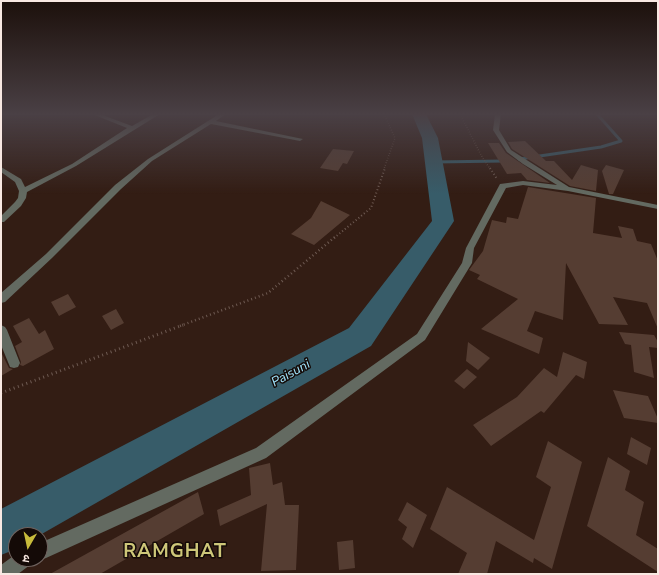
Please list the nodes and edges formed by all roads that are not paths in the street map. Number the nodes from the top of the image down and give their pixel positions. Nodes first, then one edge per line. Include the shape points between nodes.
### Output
1 (112, 141) edge
2 (181, 141) edge
3 (502, 141) edge
4 (1, 169) edge
5 (568, 189) junction
6 (23, 191) junction
7 (658, 207) edge
8 (1, 220) edge
9 (1, 300) edge
10 (1, 330) edge
11 (14, 363) dead end
12 (48, 548) edge
13 (13, 567) edge
14 (4, 574) edge

1 - 6 street via 74,165
2 - 9 street via 150,160 118,187
3 - 5 street via 509,152
4 - 6 street via 18,181
5 - 7 street
5 - 12 street via 523,183 503,186 470,248 467,263 421,336 261,453
6 - 8 street via 18,204
10 - 11 street
13 - 14 street

